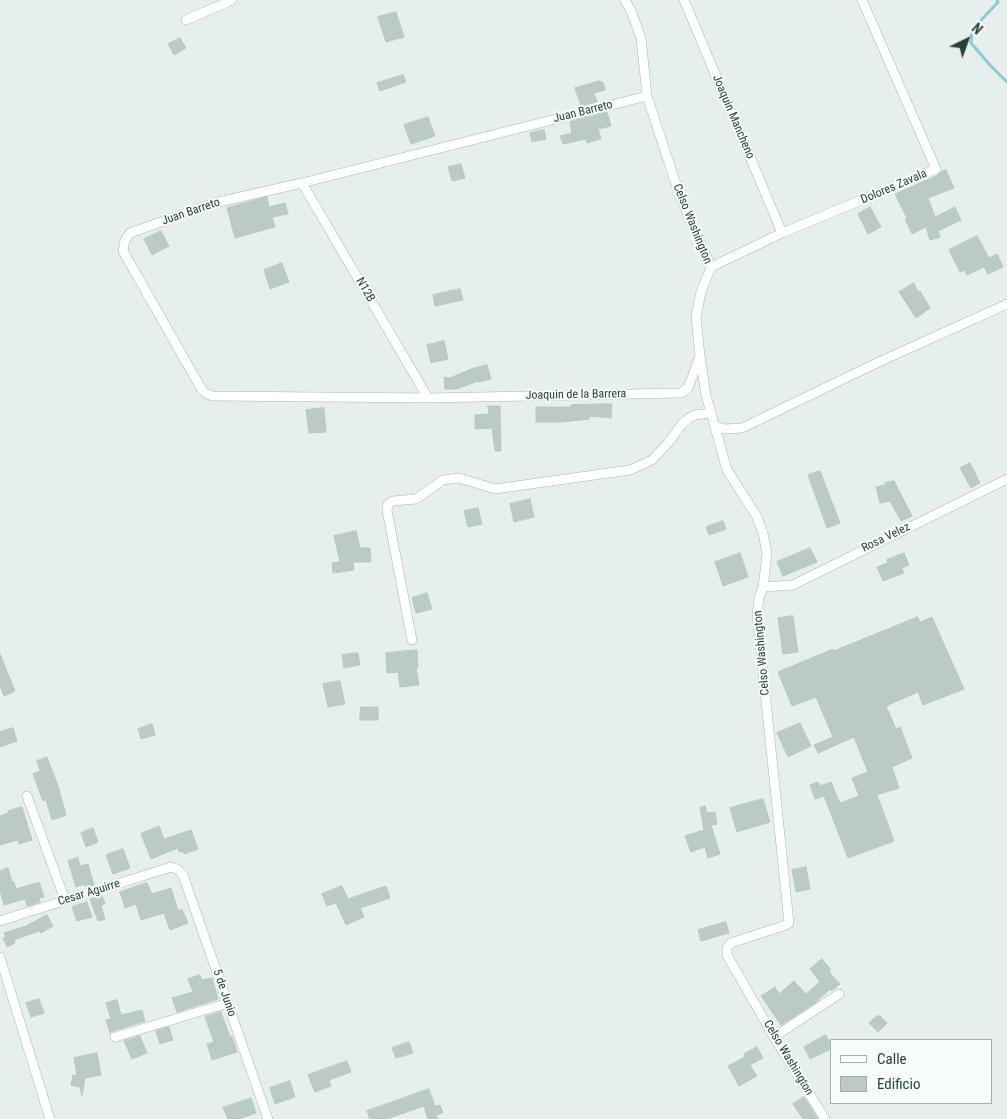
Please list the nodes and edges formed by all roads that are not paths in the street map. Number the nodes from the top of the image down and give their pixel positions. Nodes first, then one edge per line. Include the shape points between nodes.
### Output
1 (232, 0) edge
2 (625, 0) edge
3 (684, 0) edge
4 (862, 0) edge
5 (186, 20) dead end
6 (647, 96) junction
7 (302, 183) junction
8 (782, 233) junction
9 (711, 267) junction
10 (1007, 304) edge
11 (700, 356) junction
12 (428, 398) junction
13 (711, 413) junction
14 (715, 426) junction
15 (1007, 479) edge
16 (763, 587) junction
17 (412, 640) dead end
18 (27, 796) dead end
19 (177, 869) joint
20 (65, 900) junction
21 (0, 921) edge
22 (0, 957) edge
23 (839, 994) dead end
24 (228, 1003) junction
25 (115, 1037) dead end
26 (774, 1037) junction
27 (50, 1119) edge
28 (268, 1119) edge
29 (825, 1119) edge

1 - 5 street
2 - 6 street, Celso Washington via 641,38
3 - 8 street, Joaquin Mancheno
4 - 8 street, Dolores Zavala via 936,169
6 - 7 street, Juan Barreto
6 - 9 street, Celso Washington via 680,196
7 - 12 street, N12B
7 - 12 street, Juan Barreto via 214,203 130,233 123,251 207,394
8 - 9 street, Dolores Zavala
9 - 11 street, Celso Washington via 696,317
10 - 14 street via 742,428
11 - 12 street, Joaquin de la Barrera via 688,388 681,393
11 - 13 street, Celso Washington
13 - 14 street, Celso Washington
13 - 17 street via 689,418 652,460 630,470 495,490 459,478 443,480 416,499 388,504
14 - 16 street, Celso Washington via 727,470 763,532 767,554
15 - 16 street, Rosa Velez via 793,585
16 - 26 street, Celso Washington via 757,614 788,923 731,943 727,955
18 - 20 street
19 - 20 street, Cesar Aguirre via 170,867
19 - 24 street, 5 de Junio via 183,875
20 - 21 street, Cesar Aguirre
22 - 27 street
23 - 26 street
24 - 25 street
24 - 28 street, 5 de Junio
26 - 29 street, Celso Washington

